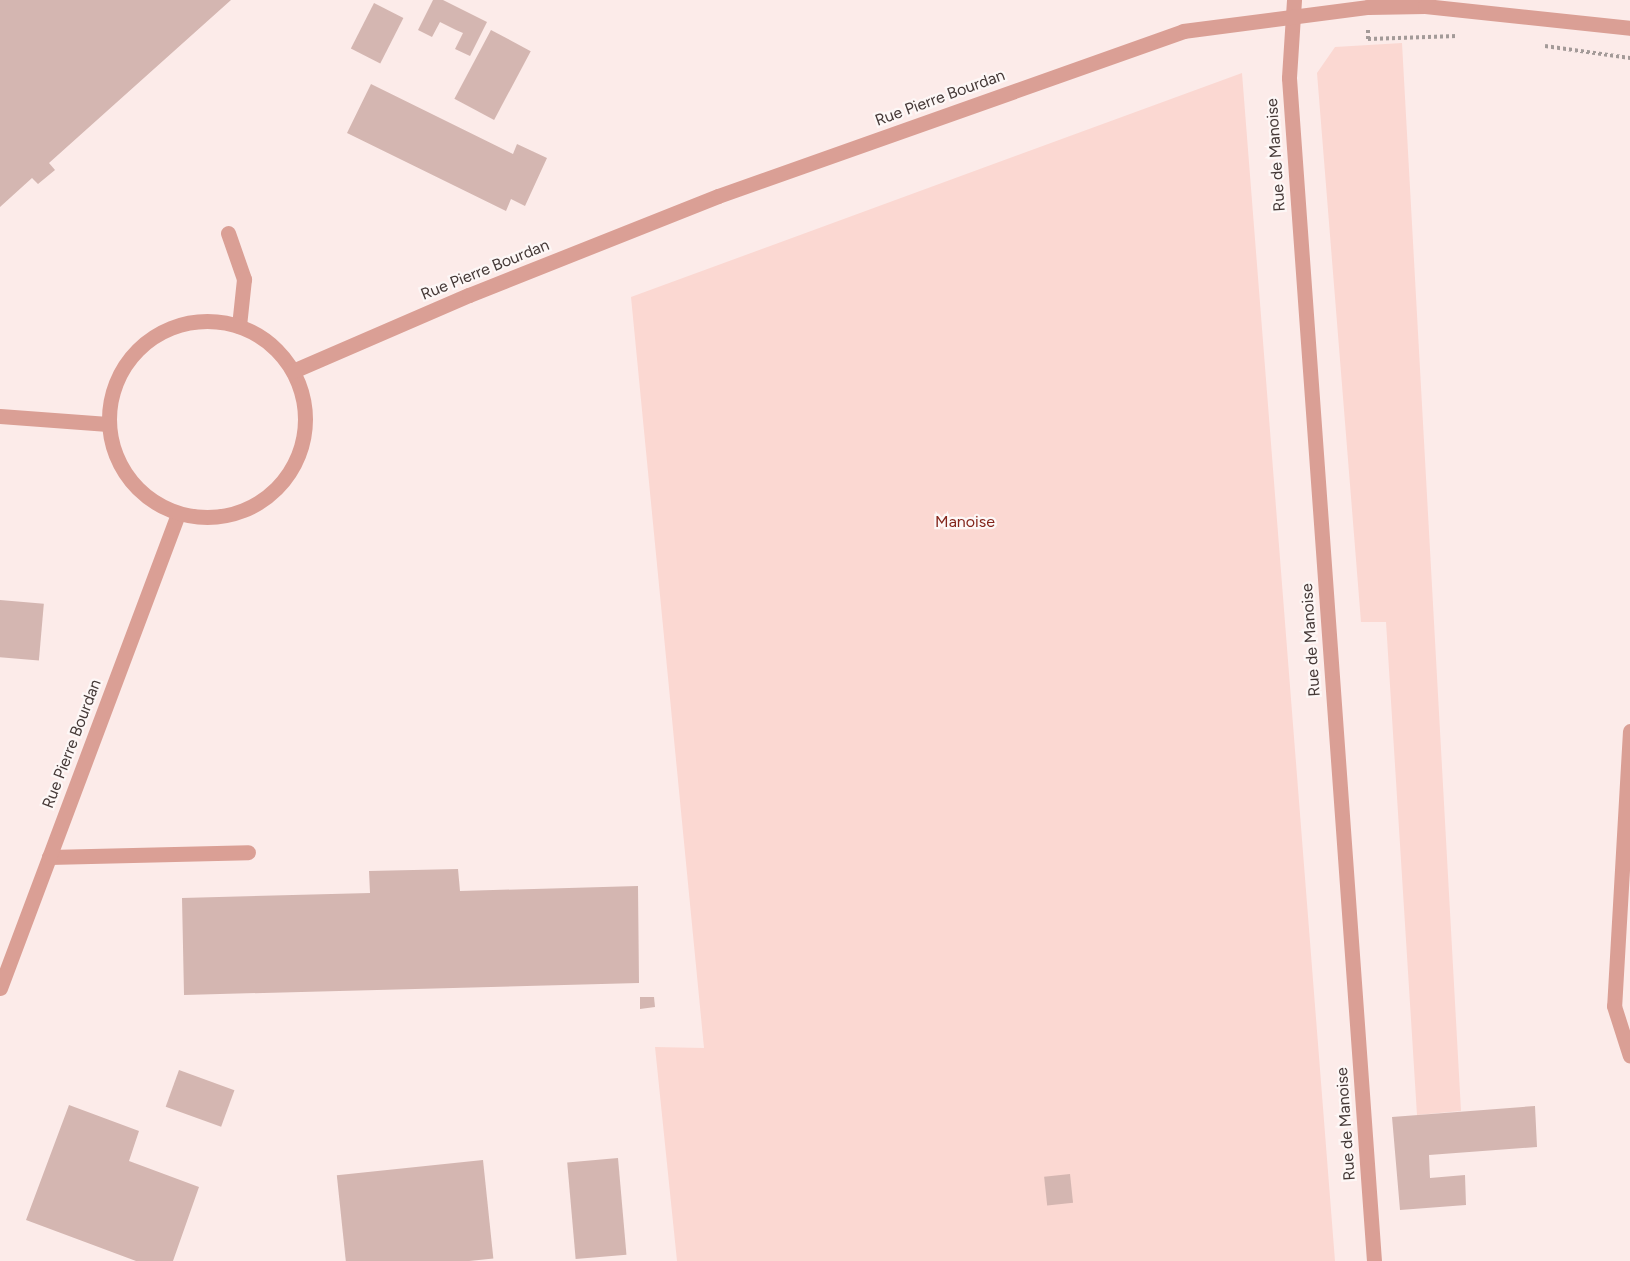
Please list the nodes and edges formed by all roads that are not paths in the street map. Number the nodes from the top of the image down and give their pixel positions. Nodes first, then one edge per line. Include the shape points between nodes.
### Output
1 (1293, 8) edge
2 (1630, 28) edge
3 (228, 233) dead end
4 (239, 326) junction
5 (293, 371) junction
6 (0, 416) edge
7 (108, 424) junction
8 (178, 514) junction
9 (1630, 731) edge
10 (248, 852) dead end
11 (49, 857) junction
12 (0, 988) edge
13 (1630, 1056) edge
14 (1374, 1261) edge

1 - 2 street, Rue Pierre Bourdan via 1425,6
1 - 5 street, Rue Pierre Bourdan via 1183,31 729,192 469,295
1 - 14 street, Rue de Manoise via 1290,90
3 - 4 street via 244,279
4 - 5 street via 270,344
4 - 7 street via 189,322 145,343 128,361 116,383
5 - 8 street via 304,398 305,428 298,456 284,482 262,501 236,514 207,518
6 - 7 street
7 - 8 street via 114,454 125,474 139,491
8 - 11 street, Rue Pierre Bourdan
9 - 13 street via 1614,1006
10 - 11 street
11 - 12 street, Rue Pierre Bourdan

